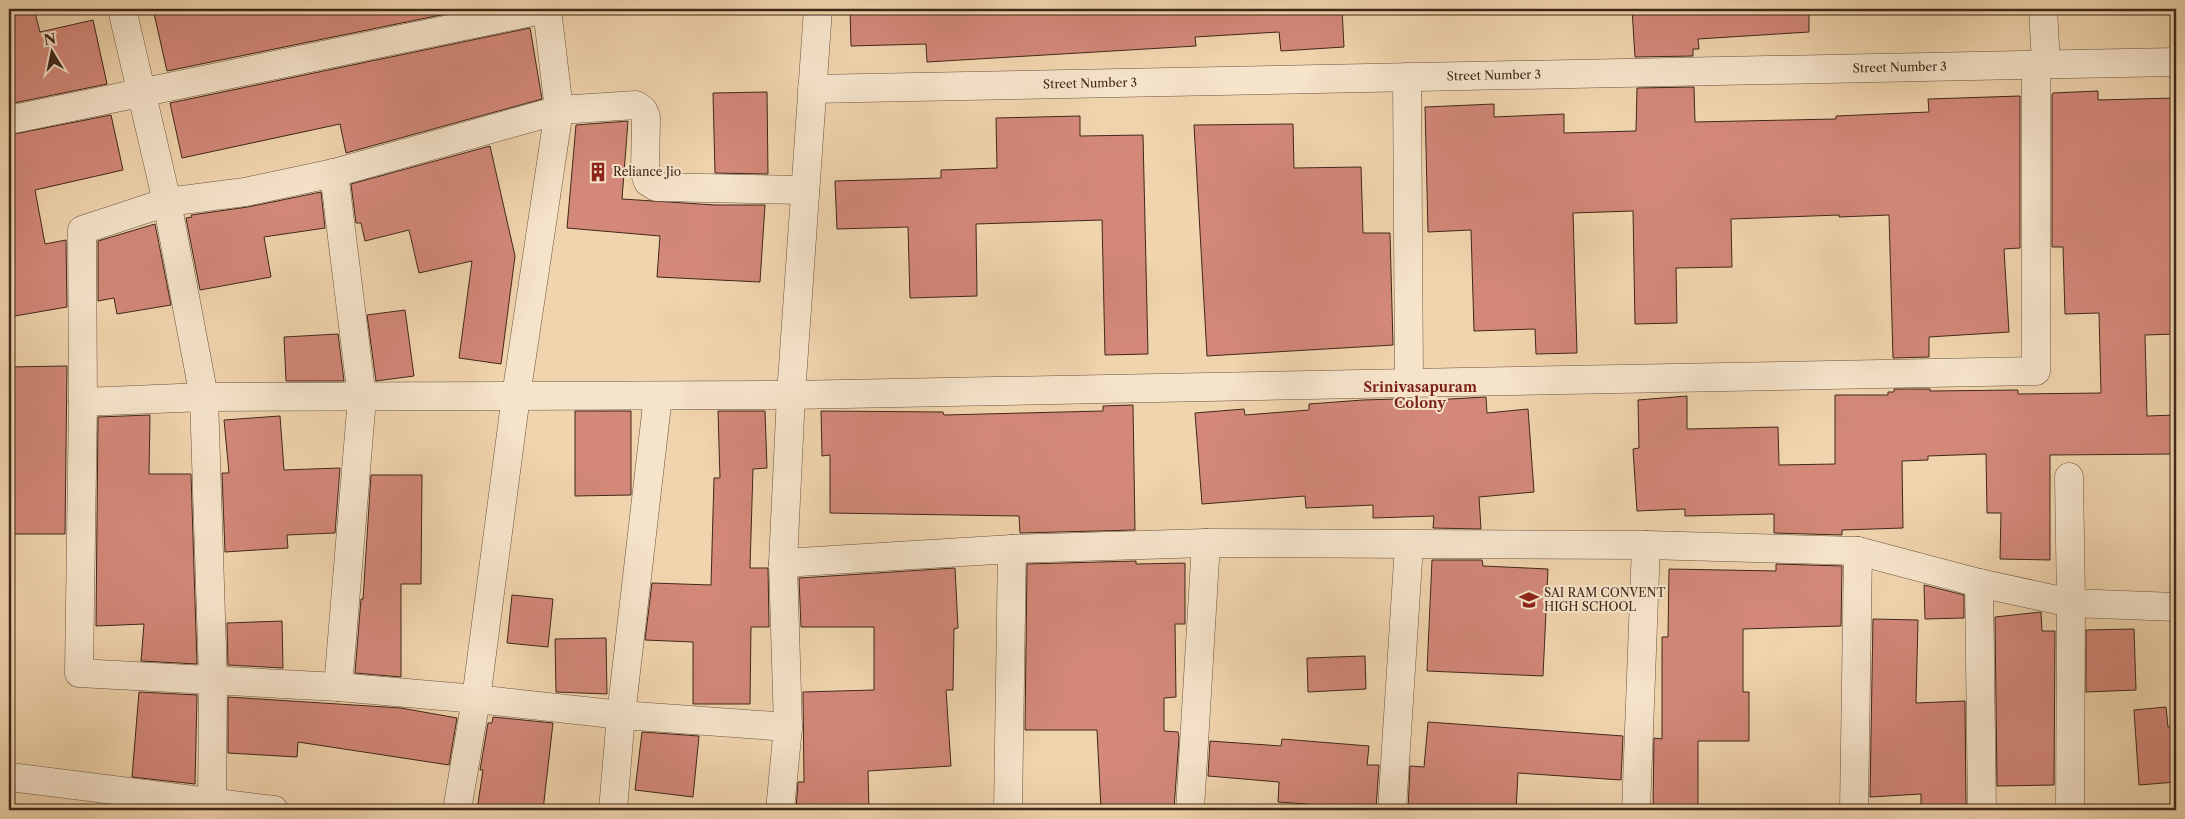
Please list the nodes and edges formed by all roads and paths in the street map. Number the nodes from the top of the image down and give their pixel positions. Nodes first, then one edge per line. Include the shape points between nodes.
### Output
1 (122, 9) edge
2 (546, 9) edge
3 (818, 9) edge
4 (2043, 9) edge
5 (2176, 62) edge
6 (2041, 64) junction
7 (1407, 76) junction
8 (812, 89) junction
9 (140, 92) junction
10 (559, 110) junction
11 (9, 120) edge
12 (334, 173) junction
13 (805, 190) junction
14 (167, 202) junction
15 (1409, 382) junction
16 (791, 395) junction
17 (516, 396) junction
18 (658, 396) junction
19 (204, 397) junction
20 (362, 398) junction
21 (83, 402) junction
22 (2069, 477) dead end
23 (1206, 543) junction
24 (1409, 545) junction
25 (1646, 545) junction
26 (1012, 549) junction
27 (1858, 551) junction
28 (783, 563) junction
29 (1979, 583) junction
30 (2071, 603) junction
31 (2176, 608) edge
32 (213, 679) junction
33 (338, 687) junction
34 (476, 699) junction
35 (621, 715) junction
36 (788, 727) junction
37 (18, 778) dead end
38 (212, 806) edge
39 (274, 810) edge
40 (458, 810) edge
41 (613, 810) edge
42 (780, 810) edge
43 (1008, 810) edge
44 (1190, 810) edge
45 (1392, 810) edge
46 (1636, 810) edge
47 (1854, 810) edge
48 (1982, 810) edge
49 (2070, 810) edge

1 - 9 street
2 - 9 street
2 - 10 street
3 - 8 street
4 - 6 street
5 - 6 street, Street Number 3
6 - 7 street, Street Number 3
6 - 15 street via 2036,371
7 - 8 street, Street Number 3
7 - 15 street
8 - 13 street
9 - 11 street
9 - 14 street
10 - 12 street
10 - 13 street via 636,106 643,110 646,117 645,173 648,182 656,187
10 - 17 street
12 - 14 street via 245,192
12 - 20 street
13 - 16 street
14 - 19 street
14 - 21 street via 82,230
15 - 16 street
16 - 18 street
16 - 28 street
17 - 18 street
17 - 20 street
17 - 34 street
18 - 35 street
19 - 20 street
19 - 21 street
19 - 32 street
20 - 33 street
21 - 32 street via 79,673
22 - 30 street
23 - 24 street
23 - 26 street
23 - 44 street
24 - 25 street
24 - 45 street
25 - 27 street
25 - 46 street
26 - 28 street
26 - 43 street
27 - 29 street
27 - 47 street
28 - 36 street
29 - 30 street
29 - 48 street
30 - 31 street
30 - 49 street
32 - 33 street
32 - 38 street
33 - 34 street
34 - 35 street
34 - 40 street
35 - 36 street
35 - 41 street
36 - 42 street
37 - 38 street
38 - 39 street

